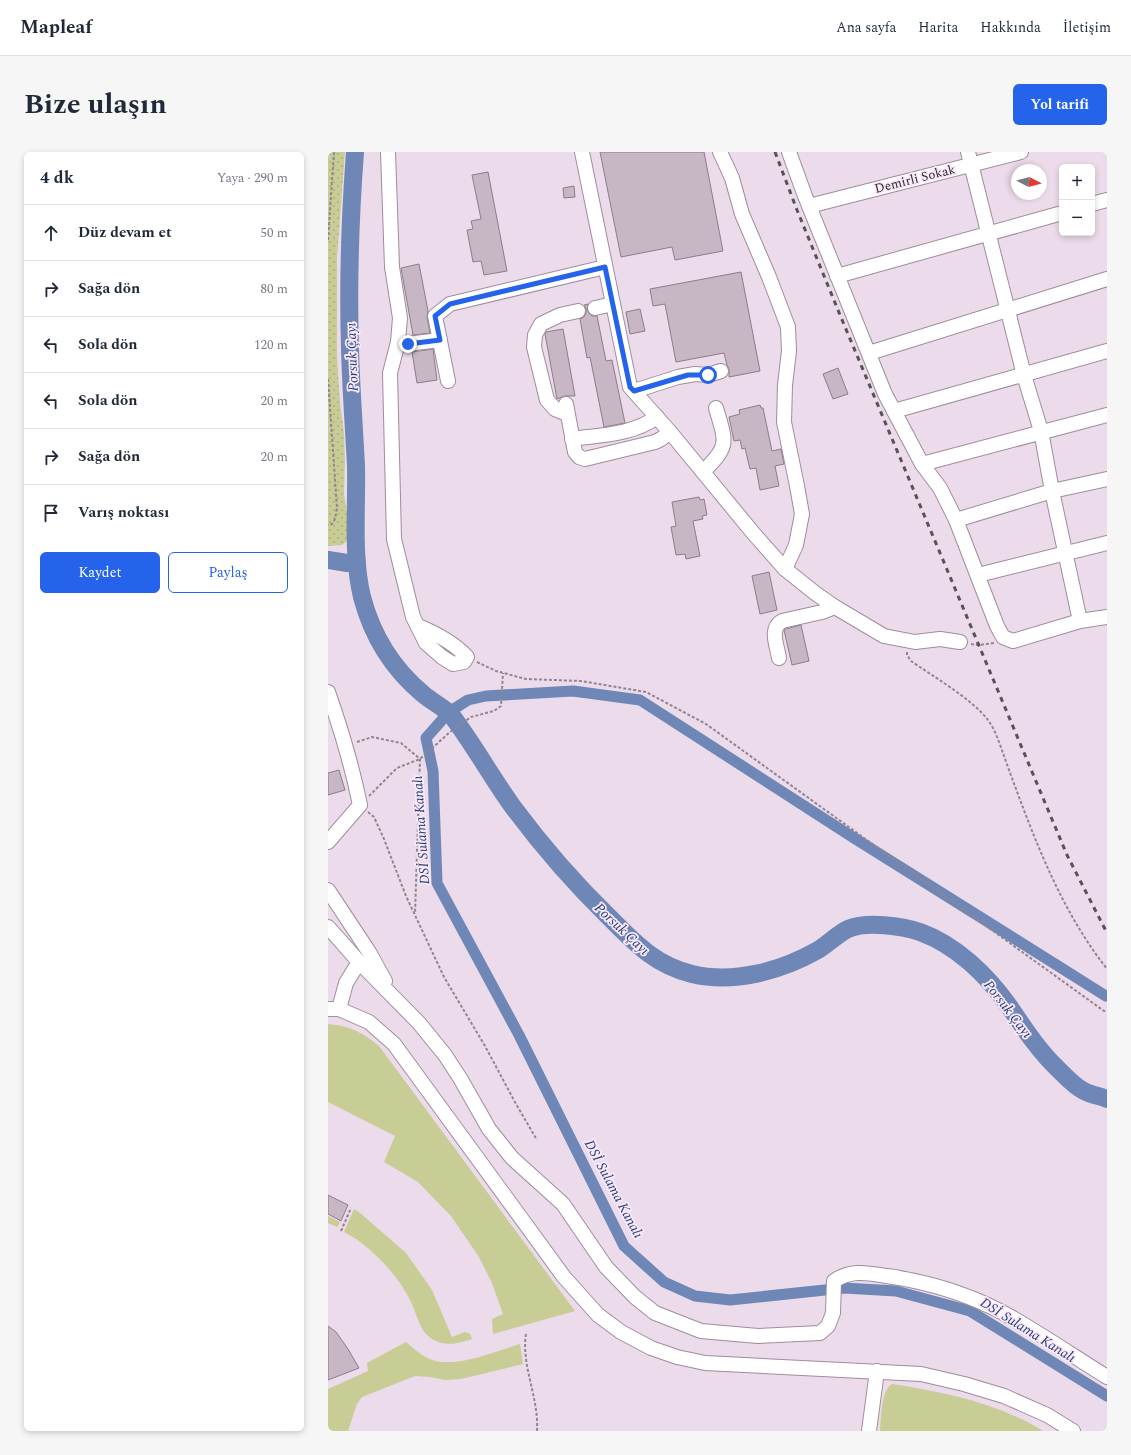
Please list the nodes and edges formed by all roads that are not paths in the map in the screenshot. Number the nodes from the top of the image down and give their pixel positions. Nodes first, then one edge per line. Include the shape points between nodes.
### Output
1 (388, 152) edge
2 (582, 152) edge
3 (720, 152) edge
4 (789, 152) edge
5 (1021, 152) edge
6 (970, 158) edge
7 (1107, 200) edge
8 (1095, 203) edge
9 (809, 206) junction
10 (1059, 213) edge
11 (989, 233) junction
12 (605, 267) junction
13 (837, 276) junction
14 (1107, 279) edge
15 (613, 304) junction
16 (595, 308) dead end
17 (1007, 309) junction
18 (578, 311) dead end
19 (440, 340) junction
20 (398, 342) junction
21 (1107, 351) edge
22 (869, 353) junction
23 (721, 370) dead end
24 (1024, 375) junction
25 (448, 381) dead end
26 (634, 391) junction
27 (716, 408) dead end
28 (894, 411) junction
29 (1107, 415) edge
30 (657, 417) junction
31 (1041, 431) junction
32 (670, 432) junction
33 (572, 439) junction
34 (922, 464) junction
35 (703, 472) junction
36 (1107, 479) edge
37 (1052, 491) junction
38 (956, 520) junction
39 (1107, 544) edge
40 (1065, 554) junction
41 (785, 569) junction
42 (978, 575) junction
43 (835, 607) junction
44 (1107, 617) edge
45 (1080, 621) junction
46 (960, 642) road end
47 (467, 657) road end
48 (779, 658) dead end
49 (328, 692) edge
50 (328, 842) edge
51 (328, 890) edge
52 (328, 927) edge
53 (359, 962) junction
54 (392, 995) junction
55 (334, 1009) edge
56 (877, 1371) junction
57 (1107, 1377) edge
58 (869, 1431) edge
59 (1073, 1431) edge

1 - 20 street via 392,267 400,318
2 - 12 street
3 - 41 street via 788,327 789,351 784,422 802,514 796,545
4 - 9 street
5 - 6 street, Demirli Sokak
6 - 9 street, Demirli Sokak
6 - 11 street
7 - 8 street
9 - 13 street
10 - 11 street
11 - 13 street
11 - 17 street
12 - 15 street
12 - 19 street via 450,304 435,316
13 - 22 street
14 - 17 street
15 - 16 street
15 - 26 street via 630,387
17 - 22 street
17 - 24 street
18 - 33 street via 560,315 541,324 535,336 534,347 547,400 555,409 567,409
19 - 20 street via 408,344
19 - 25 street
20 - 47 street via 390,373 394,539 413,617 426,643 453,664 464,662
21 - 24 street
22 - 28 street
23 - 26 street via 708,375 678,377
24 - 28 street
24 - 31 street
26 - 30 street
27 - 35 street via 724,435 723,446 717,458
28 - 34 street
29 - 31 street
30 - 32 street
30 - 33 street via 645,425 625,432
31 - 34 street
31 - 37 street
32 - 33 street via 656,442 585,459 577,455
32 - 35 street
34 - 38 street via 940,488
35 - 41 street
36 - 37 street
37 - 38 street
37 - 40 street
38 - 42 street
39 - 40 street
40 - 42 street
40 - 45 street
41 - 43 street
42 - 45 street via 1003,637 1013,641
43 - 46 street via 884,636 915,642 940,639
43 - 48 street via 782,620 774,632
44 - 45 street
49 - 50 street via 352,765 360,805
51 - 54 street via 369,952
52 - 53 street
53 - 54 street
53 - 55 street
54 - 57 street via 420,1023 445,1054 489,1129 512,1158 563,1204 606,1266 635,1297 655,1313 701,1331 758,1336 820,1333 828,1326 833,1312 834,1281 843,1275 861,1272 899,1278 978,1301 1010,1316
55 - 56 street via 369,1022 394,1044 564,1277 598,1315 621,1332 651,1348 705,1363
56 - 58 street
56 - 59 street via 920,1374 1004,1396 1047,1415

